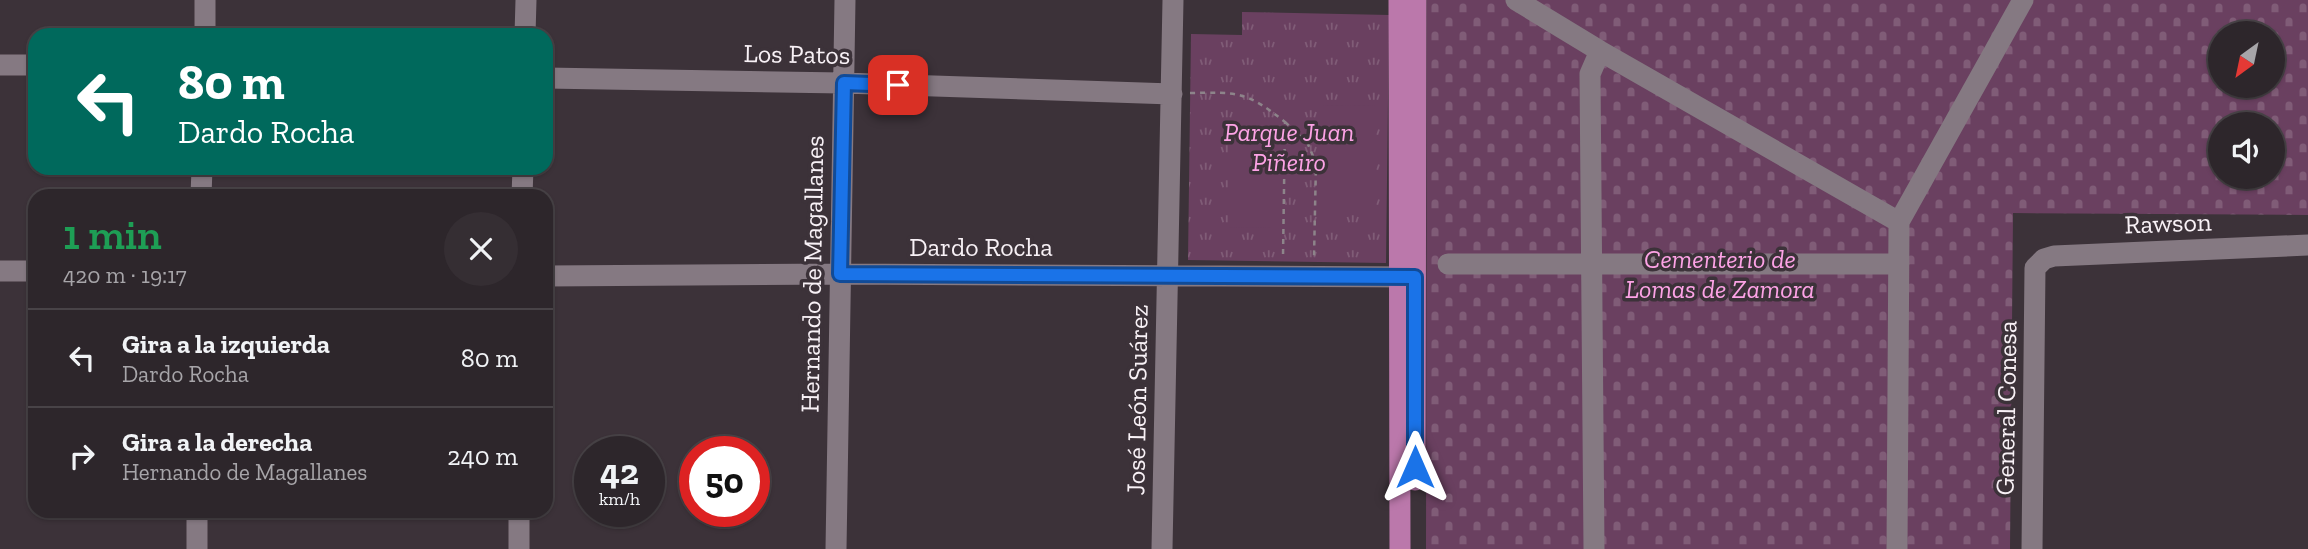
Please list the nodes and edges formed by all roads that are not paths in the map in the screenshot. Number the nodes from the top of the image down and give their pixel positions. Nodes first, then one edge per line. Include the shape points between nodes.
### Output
1 (205, 0) edge
2 (526, 0) edge
3 (845, 0) edge
4 (1172, 0) edge
5 (1399, 0) edge
6 (1416, 0) edge
7 (1516, 0) edge
8 (2023, 0) edge
9 (205, 28) edge
10 (525, 28) edge
11 (1600, 51) junction
12 (0, 65) edge
13 (28, 65) edge
14 (553, 78) edge
15 (844, 83) junction
16 (1172, 94) junction
17 (1899, 222) junction
18 (2308, 245) edge
19 (1593, 262) junction
20 (1448, 264) dead end
21 (1899, 264) junction
22 (2035, 268) joint
23 (0, 271) edge
24 (28, 271) edge
25 (840, 274) junction
26 (553, 276) edge
27 (1168, 277) junction
28 (1407, 277) junction
29 (197, 518) edge
30 (519, 518) edge
31 (197, 549) edge
32 (519, 549) edge
33 (836, 549) edge
34 (1162, 549) edge
35 (1401, 549) edge
36 (1415, 549) edge
37 (1594, 549) edge
38 (1897, 549) edge
39 (2032, 549) edge

1 - 9 street
2 - 10 street
3 - 15 street, Hernando de Magallanes
4 - 16 street, José León Suárez
5 - 28 main road
6 - 28 main road
7 - 11 street
8 - 17 street
11 - 17 street
11 - 19 street via 1590,74
12 - 13 street
14 - 15 street, Los Patos
15 - 16 street, Los Patos
15 - 25 street, Hernando de Magallanes
16 - 27 street, José León Suárez
17 - 21 street
18 - 22 street, Rawson via 2054,256
19 - 20 street
19 - 21 street
19 - 37 street
21 - 38 street
22 - 39 street, General Conesa
23 - 24 street
25 - 26 street, Dardo Rocha
25 - 27 street, Dardo Rocha
25 - 33 street, Hernando de Magallanes
27 - 28 street, Dardo Rocha
27 - 34 street, José León Suárez
28 - 35 main road
28 - 36 main road
29 - 31 street
30 - 32 street

